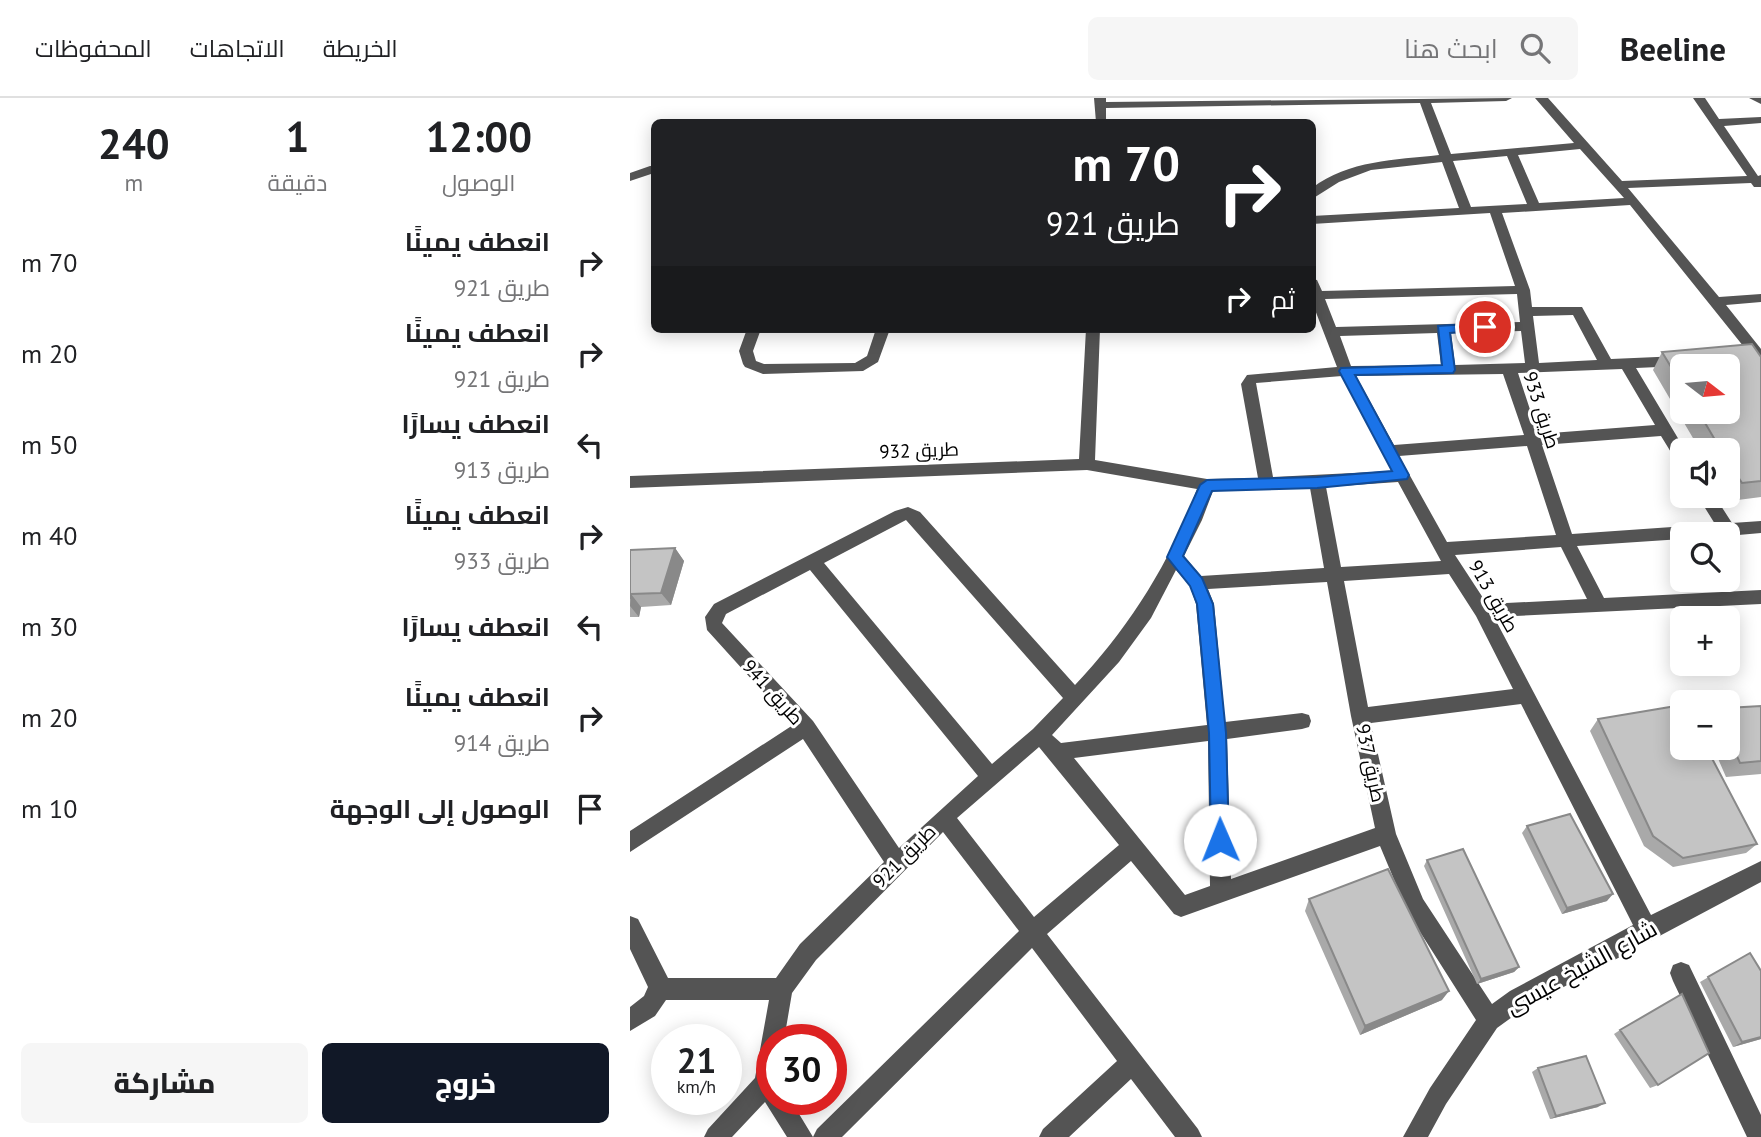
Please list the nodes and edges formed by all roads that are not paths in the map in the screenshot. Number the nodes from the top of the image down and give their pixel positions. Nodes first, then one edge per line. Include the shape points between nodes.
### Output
1 (1506, 98) edge
2 (1541, 98) edge
3 (1699, 98) edge
4 (1755, 98) edge
5 (1761, 100) edge
6 (1268, 101) edge
7 (1425, 101) junction
8 (1100, 102) edge
9 (1761, 120) edge
10 (1716, 123) junction
11 (1584, 145) junction
12 (1511, 151) junction
13 (1446, 157) junction
14 (651, 170) edge
15 (630, 177) edge
16 (1759, 182) edge
17 (1621, 185) junction
18 (1316, 192) edge
19 (1635, 201) junction
20 (1535, 207) junction
21 (1494, 209) junction
22 (1466, 211) junction
23 (1316, 220) edge
24 (1316, 289) edge
25 (1523, 290) junction
26 (1316, 292) edge
27 (1761, 298) edge
28 (1716, 301) junction
29 (1526, 319) junction
30 (1443, 329) junction
31 (1330, 332) junction
32 (753, 333) edge
33 (882, 333) edge
34 (1093, 333) edge
35 (1755, 357) edge
36 (1670, 361) edge
37 (1626, 364) junction
38 (1607, 365) junction
39 (1533, 368) junction
40 (1509, 369) junction
41 (1449, 370) junction
42 (1346, 371) junction
43 (1664, 430) junction
44 (1670, 439) edge
45 (1531, 440) junction
46 (1388, 451) junction
47 (1087, 464) junction
48 (1402, 475) junction
49 (630, 482) edge
50 (1317, 482) junction
51 (1207, 485) junction
52 (1267, 485) junction
53 (1740, 528) edge
54 (1759, 529) edge
55 (1670, 533) edge
56 (1567, 542) junction
57 (1442, 549) junction
58 (1175, 557) junction
59 (812, 561) junction
60 (1453, 568) junction
61 (1334, 573) junction
62 (1197, 583) junction
63 (1761, 597) edge
64 (1600, 607) junction
65 (1482, 611) junction
66 (1525, 695) junction
67 (1074, 698) junction
68 (1360, 716) junction
69 (1302, 721) dead end
70 (806, 727) junction
71 (1217, 733) junction
72 (1040, 735) junction
73 (1057, 752) junction
74 (991, 777) junction
75 (944, 817) junction
76 (1386, 834) junction
77 (630, 842) edge
78 (1133, 846) junction
79 (897, 863) junction
80 (1761, 871) edge
81 (1221, 893) junction
82 (630, 927) edge
83 (1647, 929) junction
84 (1033, 932) junction
85 (1681, 973) dead end
86 (660, 989) junction
87 (782, 989) junction
88 (630, 1020) edge
89 (1489, 1020) junction
90 (776, 1024) edge
91 (1133, 1062) junction
92 (756, 1104) edge
93 (786, 1115) edge
94 (716, 1137) edge
95 (801, 1137) edge
96 (825, 1137) edge
97 (1051, 1137) edge
98 (1190, 1137) edge
99 (1415, 1137) edge
100 (1759, 1137) edge

1 - 7 street
2 - 11 street
3 - 10 street
4 - 5 street
6 - 7 street
6 - 8 street
7 - 13 street
9 - 10 street
10 - 16 street
11 - 12 street
11 - 17 street
12 - 13 street
12 - 20 street
13 - 18 street via 1345,173
13 - 22 street
14 - 15 street
16 - 17 street
17 - 19 street
19 - 20 street
19 - 28 street
20 - 21 street
21 - 22 street
21 - 25 street
22 - 23 street
24 - 25 street
25 - 29 street
26 - 31 street, طريق 913
27 - 28 street
28 - 35 street
29 - 30 street
29 - 38 street via 1577,310
29 - 39 street
30 - 31 street
30 - 41 street
31 - 42 street, طريق 913
32 - 33 street via 746,351 750,364 763,369 858,368 873,359
34 - 47 street
36 - 37 street
37 - 38 street
37 - 43 street
38 - 39 street
39 - 40 street
40 - 41 street, طريق 933
40 - 45 street, طريق 933
41 - 42 street, طريق 933
42 - 46 street, طريق 913
42 - 52 street, طريق 933 via 1252,378 1248,384
43 - 44 street
43 - 45 street
45 - 46 street
45 - 56 street, طريق 933
46 - 48 street, طريق 913
47 - 49 street, طريق 932
47 - 51 street, طريق 932
48 - 50 street
48 - 57 street, طريق 913
50 - 52 street
50 - 61 street, طريق 937
51 - 52 street
51 - 58 street, طريق 921
53 - 54 street
55 - 56 street
56 - 57 street
56 - 64 street, طريق 933
57 - 60 street, طريق 913
58 - 62 street
58 - 67 street, طريق 921 via 1145,613 1113,657
59 - 67 street, طريق 941 via 901,515 914,516
59 - 70 street, طريق 941 via 720,609 713,625
59 - 74 street
60 - 61 street
60 - 65 street, طريق 913
61 - 62 street
61 - 68 street, طريق 937
62 - 71 street via 1205,604
63 - 64 street
64 - 65 street
65 - 66 street, طريق 913
66 - 68 street
66 - 83 street, طريق 913
67 - 72 street, طريق 921
68 - 76 street, طريق 937
69 - 71 street
70 - 77 street
70 - 79 street, طريق 941
71 - 73 street
71 - 81 street
72 - 73 street
72 - 74 street, طريق 921
73 - 78 street
74 - 75 street, طريق 921
75 - 79 street, طريق 921
75 - 84 street
76 - 81 street
76 - 89 street, طريق 937 via 1415,906
78 - 81 street via 1181,907
78 - 84 street
79 - 87 street, طريق 921 via 808,952
80 - 83 street, شارع الشيخ عيسى
82 - 86 street
83 - 89 street, شارع الشيخ عيسى via 1518,999
84 - 91 street
84 - 96 street
85 - 100 street
86 - 87 street
86 - 88 street via 653,1004
87 - 90 street, طريق 921
89 - 99 street, شارع الشيخ عيسى
91 - 97 street
91 - 98 street
92 - 94 street
93 - 95 street

